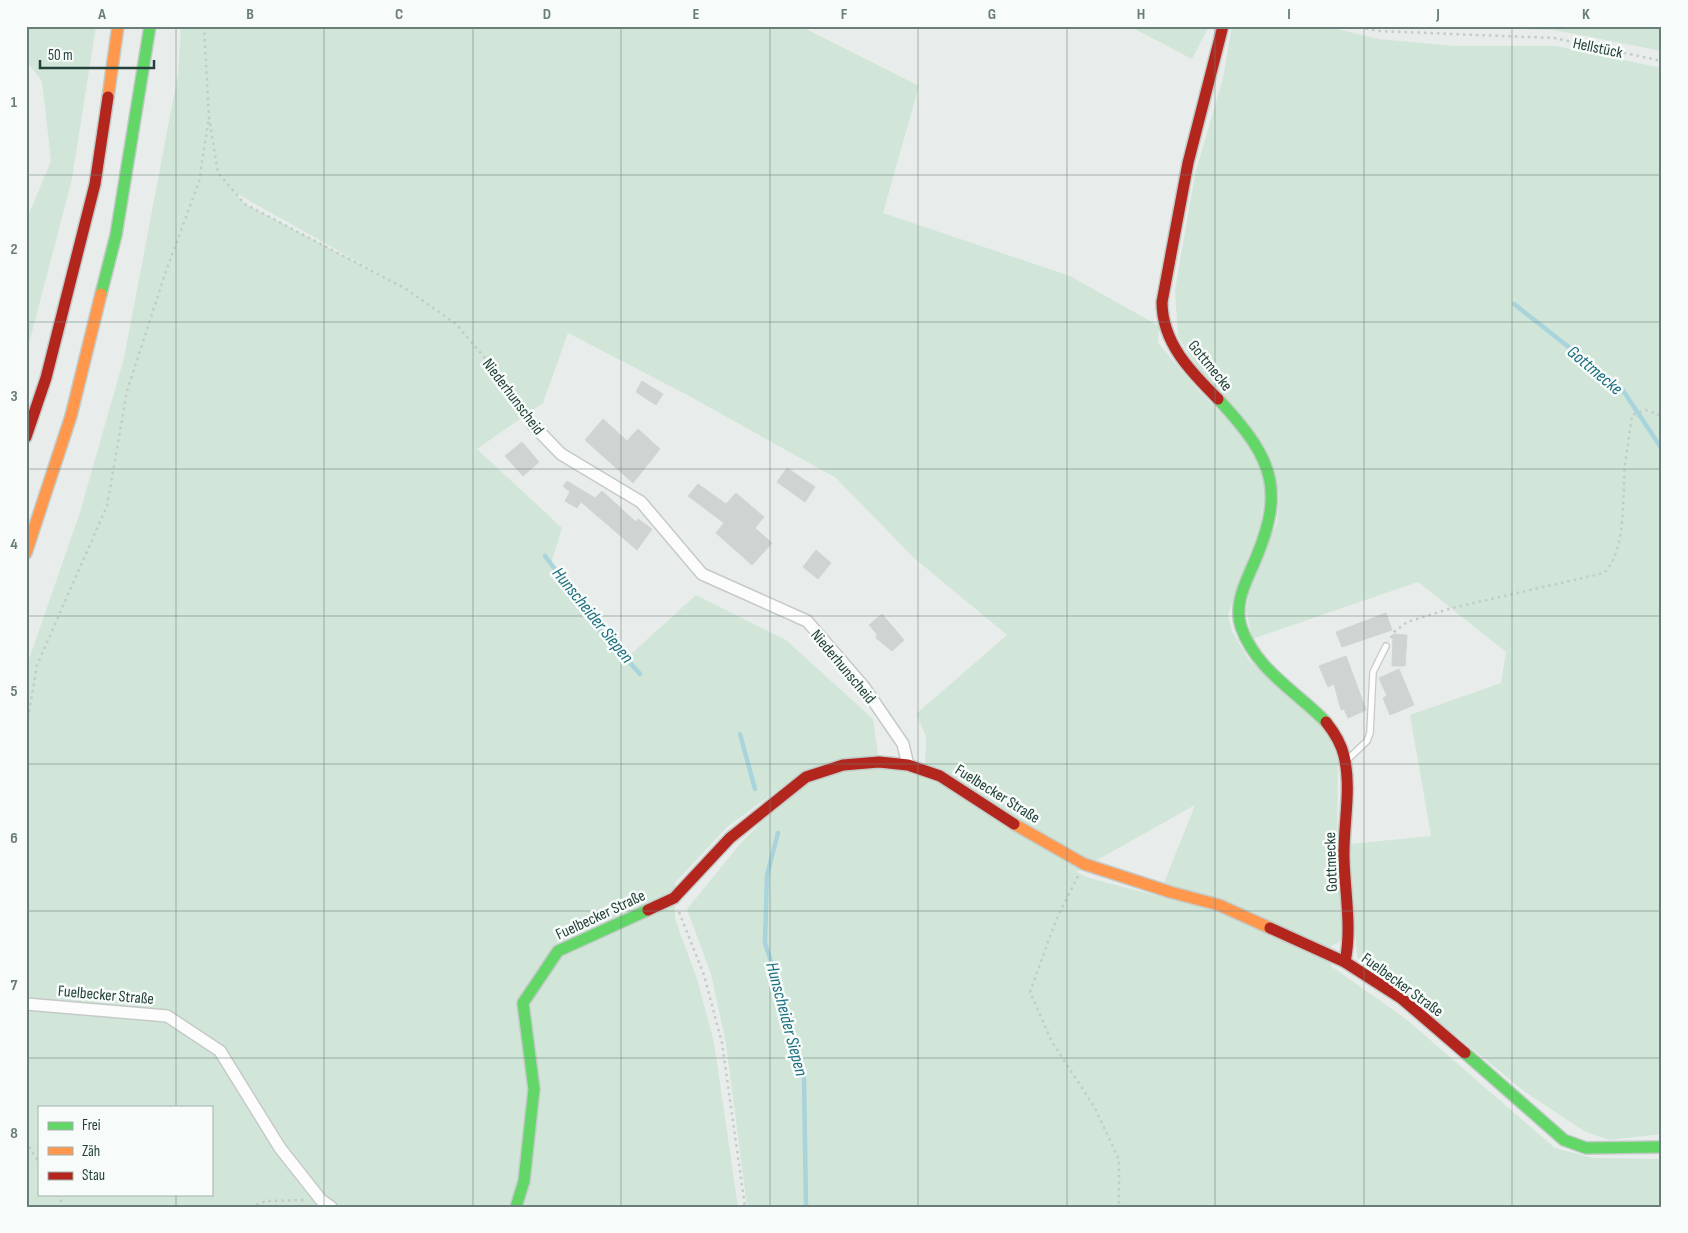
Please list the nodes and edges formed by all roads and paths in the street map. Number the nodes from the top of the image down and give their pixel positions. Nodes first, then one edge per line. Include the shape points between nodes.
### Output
1 (118, 26) edge
2 (150, 26) edge
3 (204, 26) edge
4 (1223, 26) edge
5 (1353, 26) edge
6 (1662, 61) edge
7 (209, 117) junction
8 (1662, 416) edge
9 (533, 425) joint
10 (26, 437) edge
11 (26, 553) edge
12 (1386, 646) joint
13 (26, 731) edge
14 (1346, 761) junction
15 (908, 765) junction
16 (1084, 864) junction
17 (674, 898) junction
18 (1345, 962) junction
19 (26, 1004) edge
20 (26, 1141) edge
21 (1662, 1146) edge
22 (38, 1161) edge
23 (57, 1196) edge
24 (321, 1200) junction
25 (65, 1207) edge
26 (250, 1207) edge
27 (331, 1207) edge
28 (516, 1207) edge
29 (745, 1207) edge
30 (1119, 1207) edge

1 - 10 main road via 95,184 46,378
2 - 11 main road via 116,235 71,416
3 - 7 path, Niederhunscheid
4 - 14 main road, Gottmecke via 1184,174 1162,308 1171,341 1201,384 1245,427 1268,471 1272,492 1268,530 1236,610 1240,625 1258,660 1318,712 1342,745
5 - 6 path, Hellstück via 1378,31 1554,38
7 - 9 path, Niederhunscheid via 218,173 245,204 406,289 456,324 496,371
7 - 13 path via 199,182 127,391 106,506 37,665
8 - 12 path via 1646,410 1632,415 1619,538 1611,566 1604,573 1452,608 1407,622 1394,632
9 - 15 street, Niederhunscheid via 560,454 641,502 702,574 807,621 864,687 903,744
12 - 14 lane via 1373,672 1370,733 1367,741
14 - 18 main road, Gottmecke via 1344,858 1349,942
15 - 16 main road, Fuelbecker Straße via 940,776 1005,819
15 - 17 main road, Fuelbecker Straße via 879,762 843,765 806,777 730,838
16 - 18 main road, Fuelbecker Straße via 1219,904
16 - 30 path via 1056,920 1030,992 1052,1042 1095,1108 1119,1160
17 - 28 main road, Fuelbecker Straße via 558,951 523,1003 534,1090 524,1181
17 - 29 path via 704,974 722,1043
18 - 21 main road, Fuelbecker Straße via 1400,998 1564,1140 1586,1148
19 - 24 street, Fuelbecker Straße via 167,1016 220,1051 280,1148
20 - 22 path
23 - 25 path
24 - 26 path via 266,1201
24 - 27 street, Fuelbecker Straße

